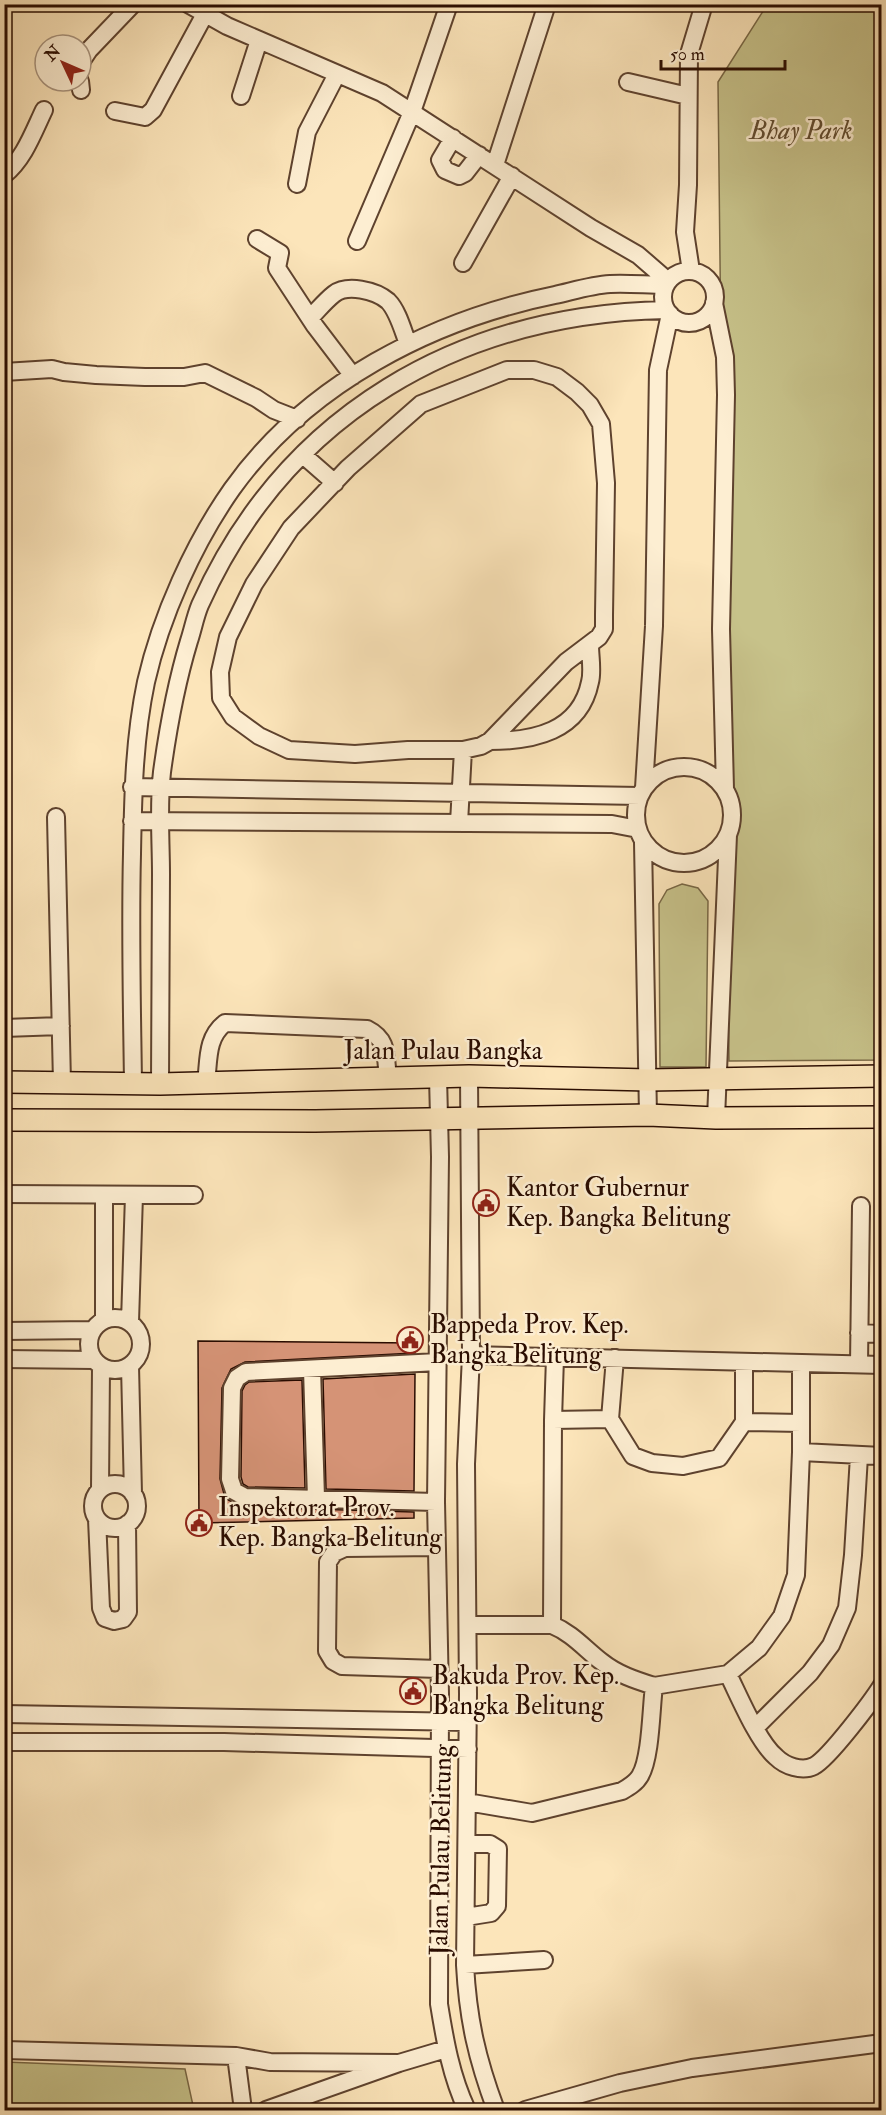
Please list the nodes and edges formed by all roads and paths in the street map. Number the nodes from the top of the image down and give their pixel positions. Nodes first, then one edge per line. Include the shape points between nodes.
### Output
1 (133, 4) edge
2 (188, 4) edge
3 (449, 4) edge
4 (547, 4) edge
5 (704, 4) edge
6 (205, 14) junction
7 (260, 40) junction
8 (93, 46) edge
9 (337, 74) junction
10 (628, 82) dead end
11 (240, 96) dead end
12 (688, 96) junction
13 (44, 110) dead end
14 (115, 111) dead end
15 (412, 112) junction
16 (453, 138) junction
17 (479, 155) junction
18 (495, 165) junction
19 (4, 175) edge
20 (512, 176) junction
21 (297, 184) dead end
22 (257, 239) dead end
23 (357, 241) dead end
24 (463, 262) dead end
25 (691, 271) junction
26 (667, 283) junction
27 (714, 303) junction
28 (668, 312) junction
29 (310, 318) junction
30 (408, 344) junction
31 (4, 372) edge
32 (353, 376) junction
33 (297, 419) junction
34 (303, 455) junction
35 (335, 483) junction
36 (590, 645) junction
37 (490, 741) junction
38 (463, 750) junction
39 (132, 787) junction
40 (162, 789) junction
41 (725, 789) junction
42 (642, 792) junction
43 (461, 793) junction
44 (56, 817) dead end
45 (132, 821) junction
46 (161, 821) junction
47 (459, 823) junction
48 (729, 834) junction
49 (641, 835) junction
50 (61, 1026) junction
51 (4, 1028) edge
52 (469, 1076) junction
53 (882, 1076) edge
54 (438, 1077) junction
55 (717, 1077) junction
56 (388, 1078) junction
57 (649, 1080) junction
58 (4, 1082) edge
59 (62, 1083) junction
60 (133, 1083) junction
61 (206, 1083) junction
62 (160, 1084) junction
63 (648, 1115) junction
64 (468, 1117) junction
65 (882, 1117) edge
66 (439, 1118) junction
67 (716, 1118) junction
68 (4, 1120) edge
69 (4, 1194) edge
70 (104, 1195) junction
71 (134, 1195) junction
72 (194, 1195) dead end
73 (861, 1206) dead end
74 (130, 1322) junction
75 (98, 1325) junction
76 (4, 1330) edge
77 (859, 1333) junction
78 (882, 1334) edge
79 (471, 1355) junction
80 (555, 1357) junction
81 (615, 1358) junction
82 (4, 1359) edge
83 (438, 1362) junction
84 (744, 1362) junction
85 (801, 1363) junction
86 (97, 1364) junction
87 (859, 1364) junction
88 (882, 1365) edge
89 (130, 1366) junction
90 (312, 1369) junction
91 (610, 1419) junction
92 (552, 1420) junction
93 (744, 1422) junction
94 (801, 1424) junction
95 (801, 1452) junction
96 (859, 1456) junction
97 (882, 1456) edge
98 (100, 1489) junction
99 (133, 1494) junction
100 (316, 1498) junction
101 (436, 1502) junction
102 (97, 1519) junction
103 (127, 1524) junction
104 (437, 1547) junction
105 (468, 1625) junction
106 (552, 1625) junction
107 (439, 1670) junction
108 (728, 1674) junction
109 (882, 1685) edge
110 (654, 1686) junction
111 (4, 1714) edge
112 (440, 1722) junction
113 (468, 1722) junction
114 (755, 1728) junction
115 (4, 1742) edge
116 (439, 1749) junction
117 (468, 1749) junction
118 (467, 1802) junction
119 (467, 1844) junction
120 (466, 1917) junction
121 (544, 1960) dead end
122 (465, 1965) junction
123 (882, 2043) edge
124 (446, 2049) junction
125 (4, 2050) edge
126 (236, 2056) junction
127 (399, 2063) junction
128 (243, 2110) edge
129 (266, 2110) edge
130 (467, 2110) edge
131 (496, 2110) edge
132 (525, 2110) edge

1 - 8 street
2 - 6 street
3 - 15 street
4 - 18 street
5 - 12 street via 689,54
6 - 7 street
6 - 14 street via 153,110 145,117
7 - 9 street
7 - 11 street
9 - 15 street via 382,93
9 - 21 street via 307,132
10 - 12 street
12 - 25 street via 685,232
13 - 19 street via 28,145
15 - 16 street
15 - 23 street
16 - 17 street
16 - 17 street via 440,160 445,170 459,176
17 - 18 street
18 - 20 street
20 - 24 street
20 - 26 street via 638,255
22 - 29 street via 280,253 276,268
25 - 26 street via 676,274
25 - 27 street via 701,273 712,283
26 - 28 street via 663,295
26 - 30 street via 607,284 530,300 459,321
27 - 28 street via 698,321 682,322
27 - 41 street via 725,357 726,395 721,629
28 - 34 street via 627,311 568,319 504,334 456,351 406,375 355,409
28 - 42 street via 658,370 654,626
29 - 30 street via 335,294 357,289 387,301
29 - 32 street
30 - 32 street
31 - 33 street via 52,369 145,377 205,374
32 - 33 street
33 - 39 street via 233,488 182,580 147,680
34 - 35 street
34 - 40 street via 251,518 200,607 172,711
35 - 36 street via 421,404 507,370 534,370 557,377 590,405 601,424 606,483 604,629
35 - 38 street via 291,528 254,584 228,637 220,672 221,698 233,717 259,736 289,750
36 - 37 street via 566,662
36 - 37 street via 591,680 586,697 572,717 541,736
37 - 38 street
38 - 43 street
39 - 40 street
39 - 45 street
40 - 43 street
40 - 46 street
41 - 42 street via 712,775 685,767 658,775
41 - 48 street via 732,806
42 - 43 street
42 - 49 street via 636,815
43 - 47 street
44 - 50 street
45 - 46 street
45 - 60 street
46 - 47 street
46 - 62 street
47 - 49 street via 612,824
48 - 49 street via 710,856 693,863 665,860 649,849
48 - 55 street
49 - 57 street
50 - 51 street
50 - 59 street
52 - 54 main road, Jalan Pulau Bangka
52 - 57 main road, Jalan Pulau Bangka
52 - 64 street, Jalan Pulau Belitung
53 - 55 main road, Jalan Pulau Bangka
54 - 56 main road, Jalan Pulau Bangka
54 - 66 street, Jalan Pulau Belitung
55 - 57 main road, Jalan Pulau Bangka
55 - 67 street
56 - 61 main road, Jalan Pulau Bangka
56 - 61 street via 384,1043 367,1029 225,1023 211,1041
57 - 63 street
58 - 59 main road, Jalan Pulau Bangka
59 - 60 main road, Jalan Pulau Bangka
60 - 62 main road, Jalan Pulau Bangka
61 - 62 main road, Jalan Pulau Bangka
63 - 64 main road
63 - 67 main road
64 - 66 main road
64 - 79 street, Jalan Pulau Belitung
65 - 67 main road
66 - 68 main road
66 - 83 street, Jalan Pulau Belitung
69 - 70 street
70 - 71 street
70 - 75 street
71 - 72 street
71 - 74 street
73 - 77 street
74 - 75 street via 111,1318
74 - 89 street via 141,1339 141,1349
75 - 76 street
75 - 86 street via 88,1341
77 - 78 street
77 - 87 street
79 - 80 street
79 - 105 street, Jalan Pulau Belitung via 466,1464
80 - 81 street
80 - 92 street
81 - 84 street
81 - 91 street
82 - 86 street
83 - 90 street
83 - 101 street, Jalan Pulau Belitung
84 - 85 street
84 - 93 street
85 - 87 street
85 - 94 street
86 - 89 street via 111,1371
86 - 98 street
87 - 88 street
89 - 99 street
90 - 100 street
90 - 100 street via 246,1372 237,1378 232,1388 230,1479 234,1491 245,1497
91 - 92 street
91 - 93 street via 633,1456 652,1463 683,1466 718,1458
92 - 106 street
93 - 94 street
94 - 95 street
95 - 96 street
95 - 108 street via 796,1575 782,1616 759,1648
96 - 97 street
96 - 114 street via 847,1608 831,1645 810,1673
98 - 99 street via 119,1485
98 - 102 street via 93,1503
99 - 103 street via 136,1510
100 - 101 street
101 - 104 street, Jalan Pulau Belitung
102 - 103 street via 111,1527
102 - 103 street via 101,1608 105,1618 114,1621 123,1619 128,1612
104 - 107 street, Jalan Pulau Belitung
104 - 107 street via 345,1548 334,1553 328,1562 327,1651 342,1666
105 - 106 street
105 - 113 street, Jalan Pulau Belitung
106 - 110 street via 602,1663
107 - 112 street, Jalan Pulau Belitung
108 - 110 street
108 - 114 street
109 - 114 street via 815,1766 802,1769 774,1757
110 - 118 street via 645,1762 633,1785 532,1814
111 - 112 street
112 - 113 street
112 - 116 street, Jalan Pulau Belitung
113 - 117 street, Jalan Pulau Belitung
115 - 116 street via 224,1742
116 - 117 street
116 - 124 street, Jalan Pulau Belitung via 439,2004
117 - 118 street, Jalan Pulau Belitung
118 - 119 street, Jalan Pulau Belitung
119 - 120 street, Jalan Pulau Belitung
119 - 120 street via 490,1844 498,1849 497,1906 491,1913
120 - 122 street, Jalan Pulau Belitung
121 - 122 street
122 - 131 street, Jalan Pulau Belitung via 474,2043
123 - 132 street via 692,2068 620,2083
124 - 127 street
124 - 130 street, Jalan Pulau Belitung
125 - 126 street
126 - 127 street via 270,2062
126 - 128 street
127 - 129 street

